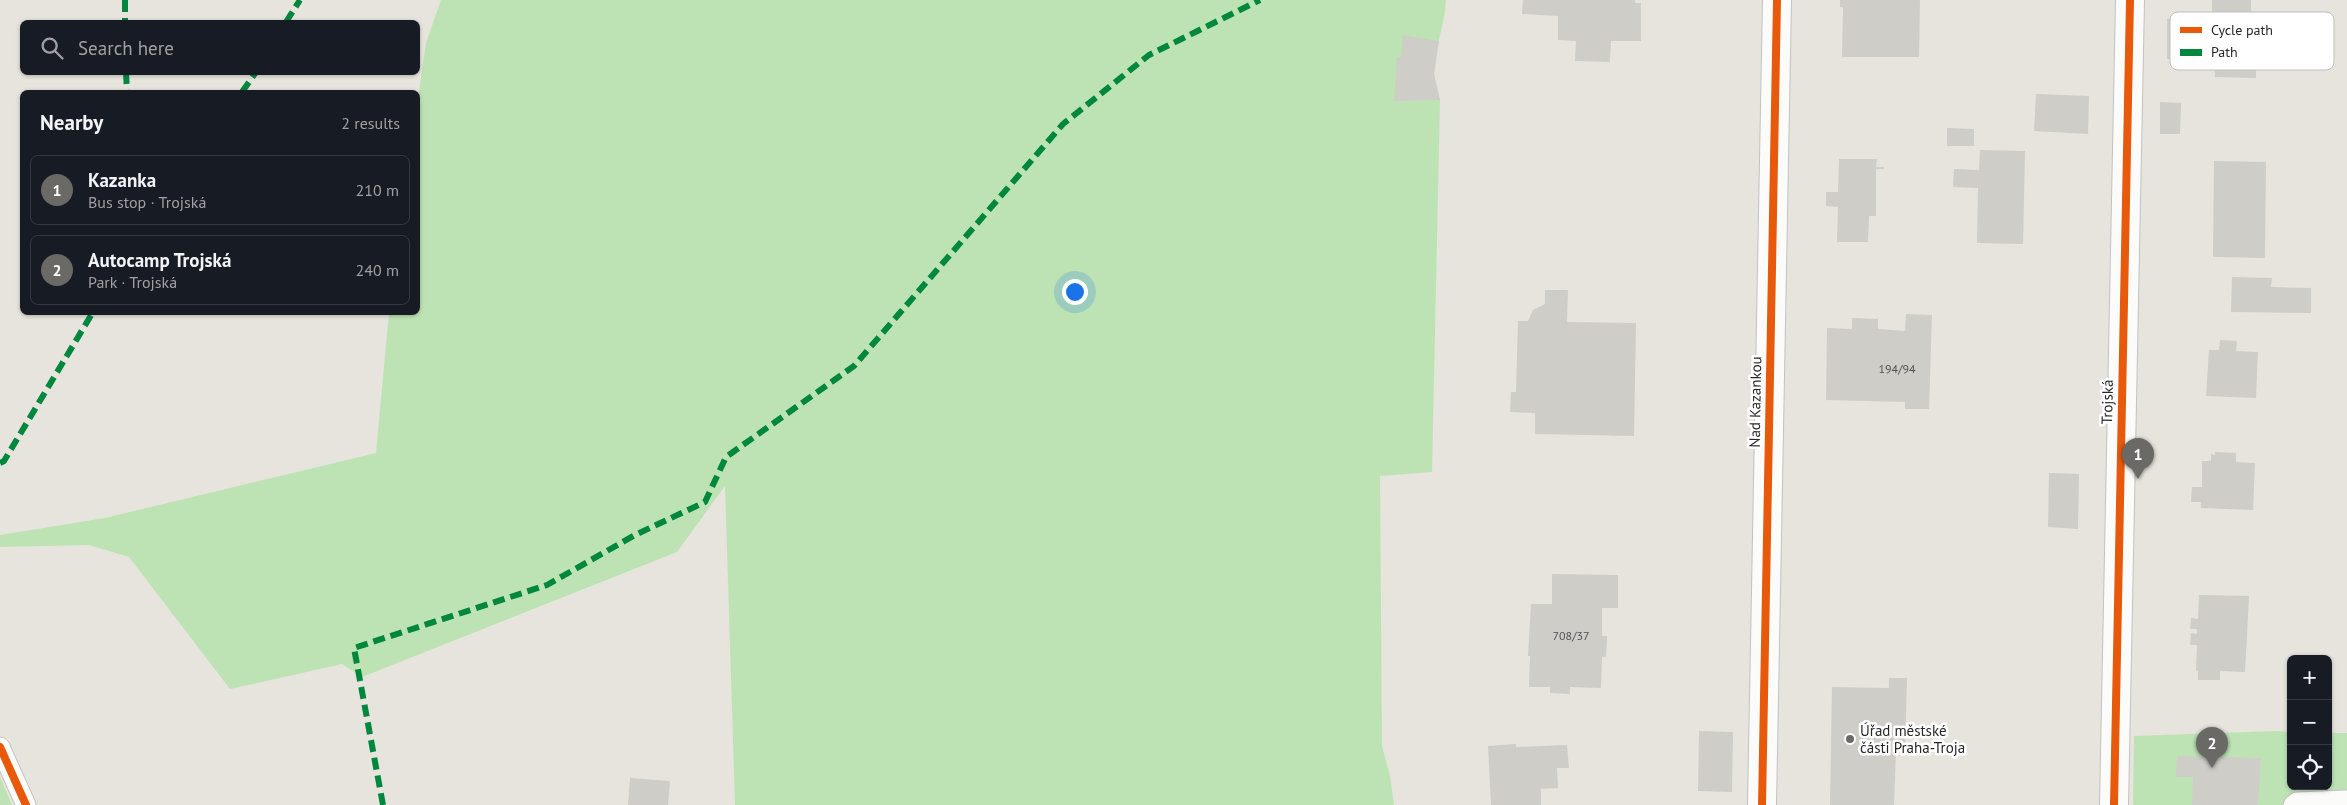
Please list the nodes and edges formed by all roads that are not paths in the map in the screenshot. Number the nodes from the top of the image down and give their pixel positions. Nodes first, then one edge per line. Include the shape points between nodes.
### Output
1 (1777, 0) edge
2 (2130, 0) edge
3 (0, 747) edge
4 (2347, 800) edge
5 (26, 805) edge
6 (1762, 805) edge
7 (2114, 805) edge
8 (2293, 805) edge

1 - 6 street, Nad Kazankou
2 - 7 street, Trojská
3 - 5 lane
4 - 8 lane via 2297,802

